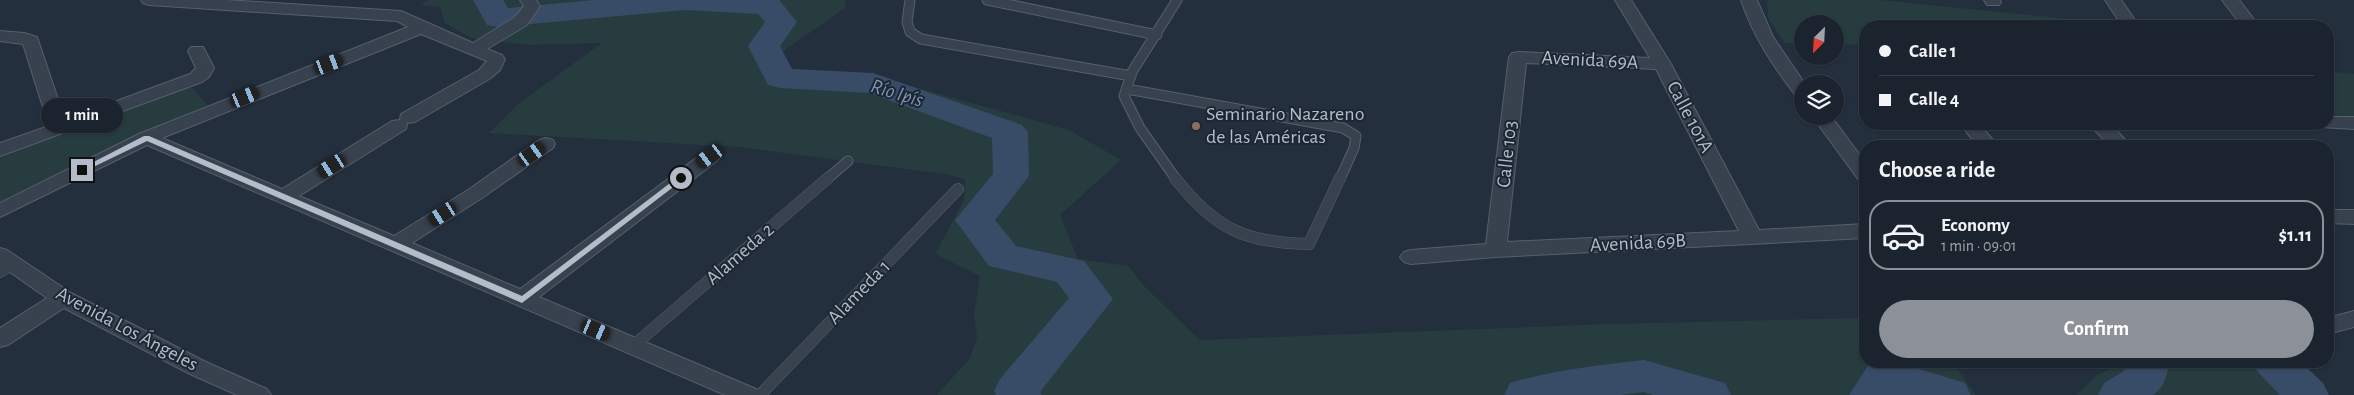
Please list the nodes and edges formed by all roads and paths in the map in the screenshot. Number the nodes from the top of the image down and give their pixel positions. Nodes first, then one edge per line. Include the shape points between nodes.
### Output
1 (149, 0) edge
2 (910, 0) edge
3 (987, 0) edge
4 (1177, 0) edge
5 (1623, 0) edge
6 (1749, 0) edge
7 (2114, 0) edge
8 (2230, 0) edge
9 (528, 6) edge
10 (2127, 20) dead end
11 (2247, 20) edge
12 (421, 28) junction
13 (6, 36) edge
14 (1157, 36) junction
15 (475, 48) junction
16 (197, 51) dead end
17 (1518, 57) joint
18 (1662, 64) junction
19 (1131, 76) junction
20 (1794, 81) edge
21 (1127, 89) junction
22 (2334, 123) edge
23 (2354, 123) edge
24 (1827, 125) edge
25 (59, 129) junction
26 (1974, 130) edge
27 (2105, 130) edge
28 (146, 138) junction
29 (1983, 140) edge
30 (2115, 140) edge
31 (546, 144) dead end
32 (0, 150) edge
33 (710, 156) dead end
34 (848, 161) dead end
35 (1859, 167) edge
36 (958, 189) dead end
37 (283, 197) junction
38 (0, 211) edge
39 (2334, 217) edge
40 (2354, 217) edge
41 (1859, 231) edge
42 (1753, 237) junction
43 (396, 244) junction
44 (1496, 250) junction
45 (1411, 257) dead end
46 (4, 263) edge
47 (63, 298) junction
48 (522, 300) junction
49 (2354, 318) edge
50 (2334, 324) edge
51 (0, 339) edge
52 (633, 346) junction
53 (259, 395) edge
54 (748, 395) edge
55 (760, 395) edge

1 - 12 street via 401,16
2 - 19 lane via 907,22 910,32 921,39
3 - 14 lane
4 - 14 lane
5 - 18 street, Calle 101A
6 - 20 street via 1755,18
7 - 10 street
8 - 11 street
9 - 15 street via 521,21
12 - 15 street
12 - 28 street
13 - 25 street via 32,41
14 - 19 lane
15 - 37 street via 496,59 494,66 485,74
16 - 25 street via 205,68 203,73 185,83
17 - 18 street, Avenida 69A
17 - 44 street, Calle 103
18 - 42 street, Calle 101A
19 - 21 lane
21 - 21 lane via 1124,96 1126,106 1136,123 1184,189 1213,219 1227,228 1258,238 1308,244 1314,237 1354,148 1356,136 1343,128
22 - 23 street
24 - 35 street
25 - 32 street
26 - 29 street
27 - 30 street
28 - 37 street
28 - 38 street
31 - 43 street
33 - 48 street
34 - 52 lane, Alameda 2
36 - 55 lane, Alameda 1
37 - 43 street
39 - 40 street
41 - 42 street, Avenida 69B
42 - 44 street, Avenida 69B
43 - 48 street
44 - 45 street, Avenida 69B
46 - 47 street, Avenida Los Ángeles
47 - 51 street
47 - 53 street, Avenida Los Ángeles via 198,368
48 - 52 street
49 - 50 street
52 - 54 street

